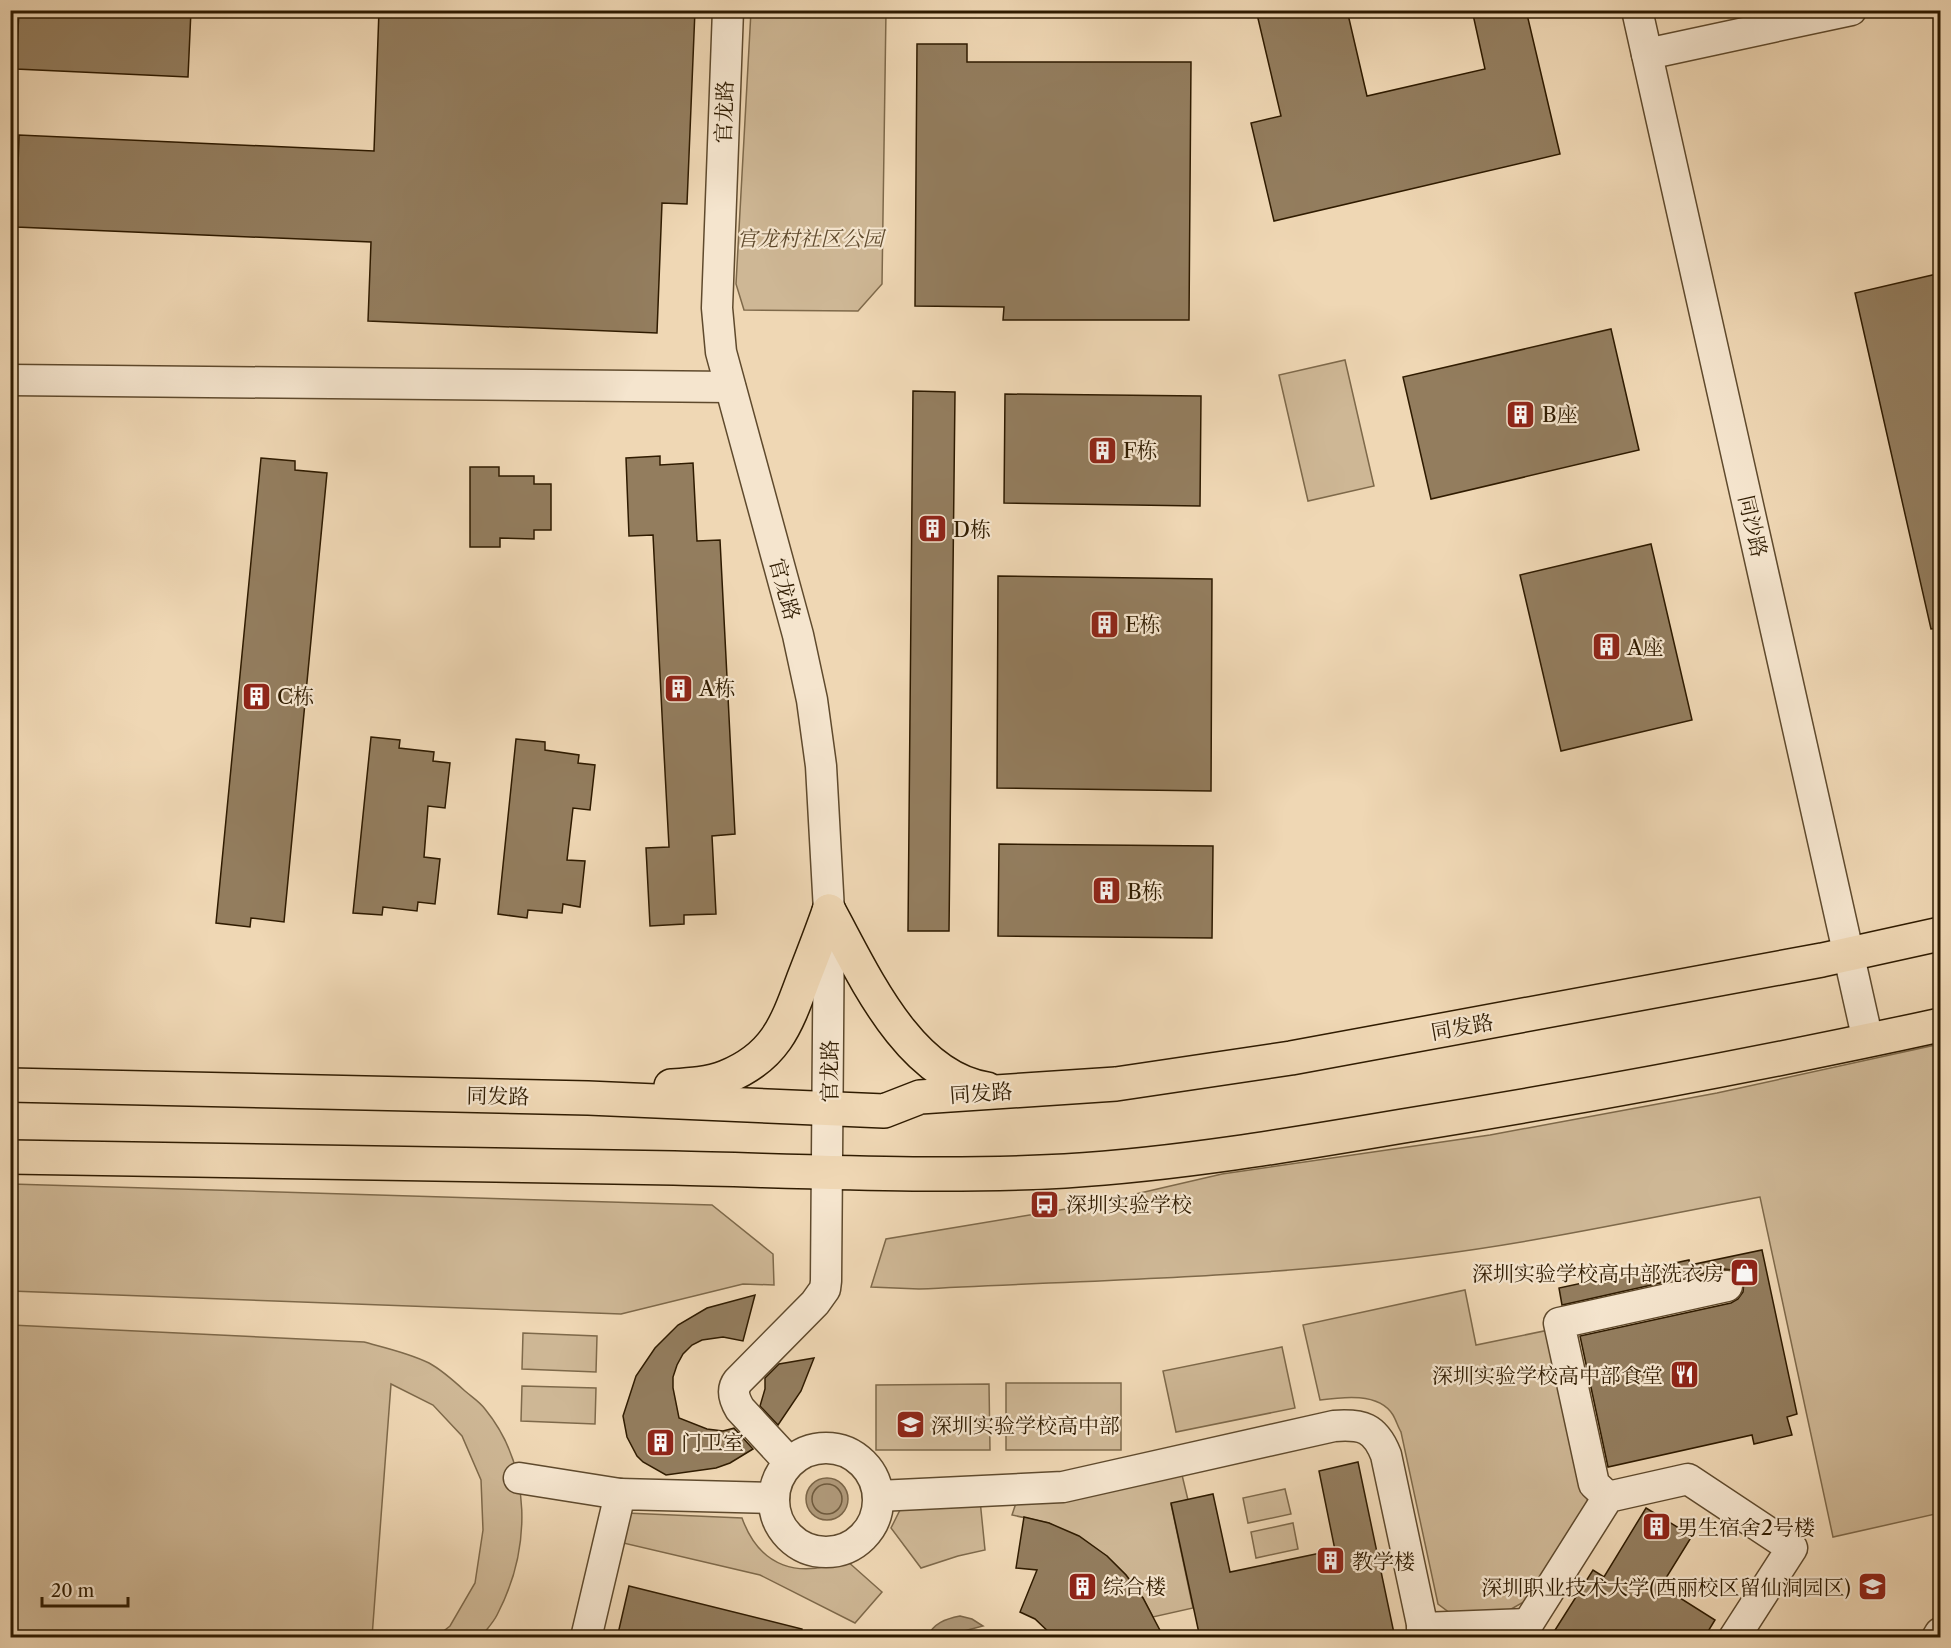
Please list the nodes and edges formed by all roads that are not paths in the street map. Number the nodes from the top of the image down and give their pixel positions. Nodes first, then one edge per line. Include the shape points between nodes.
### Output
1 (728, 10) edge
2 (1637, 10) edge
3 (1851, 10) edge
4 (1647, 54) junction
5 (10, 380) edge
6 (730, 387) junction
7 (829, 910) junction
8 (1941, 934) edge
9 (1849, 954) junction
10 (1941, 1025) edge
11 (1869, 1041) junction
12 (10, 1085) edge
13 (1004, 1092) junction
14 (588, 1098) junction
15 (829, 1108) junction
16 (10, 1156) edge
17 (828, 1172) junction
18 (1727, 1286) dead end
19 (789, 1462) junction
20 (519, 1478) dead end
21 (620, 1494) junction
22 (878, 1496) junction
23 (1608, 1497) junction
24 (774, 1498) junction
25 (1523, 1631) edge
26 (1424, 1633) edge
27 (1941, 1633) edge
28 (585, 1638) edge
29 (1734, 1638) edge
30 (1937, 1638) edge

1 - 6 street, 官龙路 via 717,308 721,352
2 - 4 street, 同沙路
3 - 4 street
4 - 9 street, 同沙路
5 - 6 street
6 - 7 street, 官龙路 via 812,700 822,777
7 - 13 main road via 880,1004 913,1045 962,1082
7 - 14 main road via 788,1022 760,1057 724,1078
7 - 15 street, 官龙路
8 - 9 main road, 同发路
9 - 11 street, 同沙路
9 - 13 main road, 同发路 via 1291,1058 1116,1084
10 - 11 main road
11 - 17 main road via 1561,1101 1195,1158 1066,1171 918,1175
12 - 14 main road, 同发路
13 - 15 main road, 同发路 via 920,1097 884,1111
14 - 15 main road, 同发路
15 - 17 street, 官龙路
16 - 17 main road
17 - 19 street, 官龙路 via 825,1289 734,1388 735,1401
18 - 23 street via 1559,1323 1594,1484
19 - 22 street via 803,1452 819,1448 836,1448 852,1454 874,1479
19 - 24 street via 781,1473
20 - 21 street
21 - 24 street
21 - 28 street
22 - 24 street via 872,1526 863,1536 838,1551 822,1552 793,1540 782,1528
22 - 26 street via 1063,1487 1334,1426 1356,1425 1374,1434 1386,1455
23 - 25 street
23 - 29 street via 1688,1479 1792,1548
25 - 26 street
27 - 30 street

